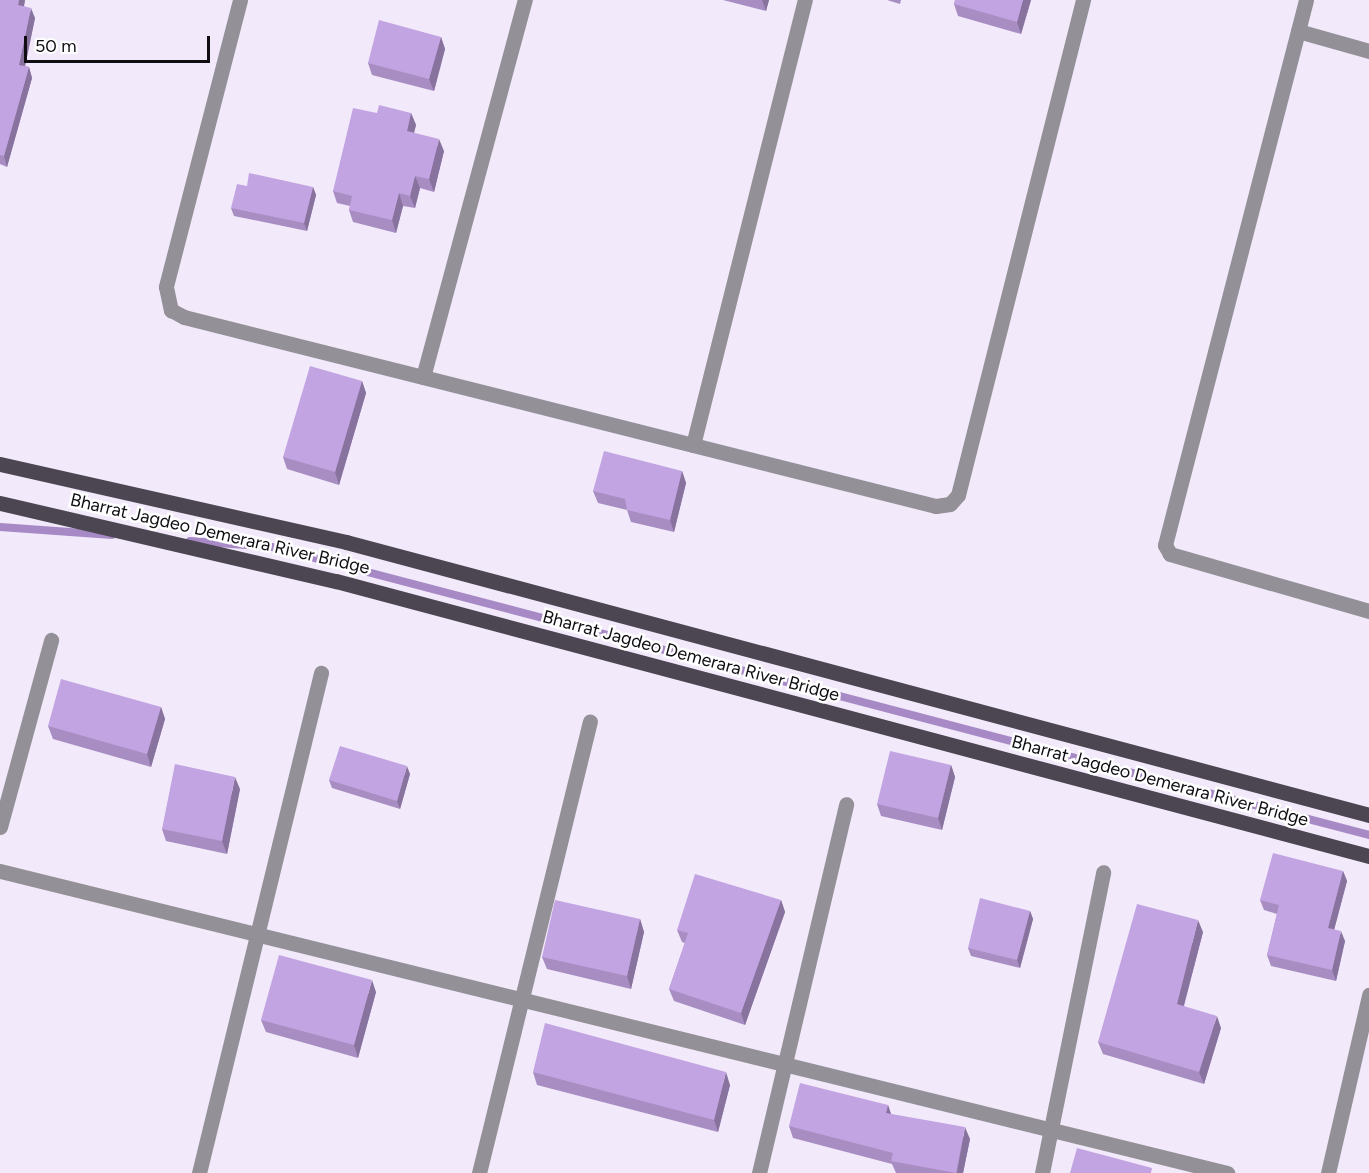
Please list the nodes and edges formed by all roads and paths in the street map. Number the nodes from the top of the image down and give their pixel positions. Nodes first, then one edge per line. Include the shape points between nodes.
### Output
1 (240, 0) edge
2 (525, 0) edge
3 (805, 0) edge
4 (1083, 0) edge
5 (1306, 0) edge
6 (1298, 31) junction
7 (1369, 51) edge
8 (423, 378) junction
9 (693, 445) junction
10 (0, 464) edge
11 (0, 503) edge
12 (1369, 610) edge
13 (51, 640) dead end
14 (321, 673) dead end
15 (590, 721) dead end
16 (846, 804) dead end
17 (1369, 815) edge
18 (0, 827) edge
19 (1369, 856) edge
20 (0, 872) edge
21 (1103, 872) dead end
22 (255, 933) junction
23 (1369, 995) edge
24 (524, 999) junction
25 (784, 1064) junction
26 (1052, 1130) junction
27 (199, 1173) edge
28 (478, 1173) edge
29 (759, 1173) edge
30 (1042, 1173) edge
31 (1227, 1173) edge
32 (1328, 1173) edge

1 - 8 street via 166,287 171,310 184,317
2 - 8 street
3 - 9 street
4 - 9 street via 958,495 950,504 936,506
5 - 6 street
6 - 7 street
6 - 12 street via 1165,545 1170,554
8 - 9 street
10 - 17 main road, Bharrat Jagdeo Demerara River Bridge via 346,542
11 - 19 main road, Bharrat Jagdeo Demerara River Bridge via 336,581
13 - 18 street
14 - 22 street
15 - 24 street
16 - 25 street
20 - 22 street
21 - 26 street
22 - 24 street
22 - 27 street
23 - 32 street
24 - 25 street
24 - 28 street
25 - 26 street
25 - 29 street
26 - 30 street
26 - 31 street

